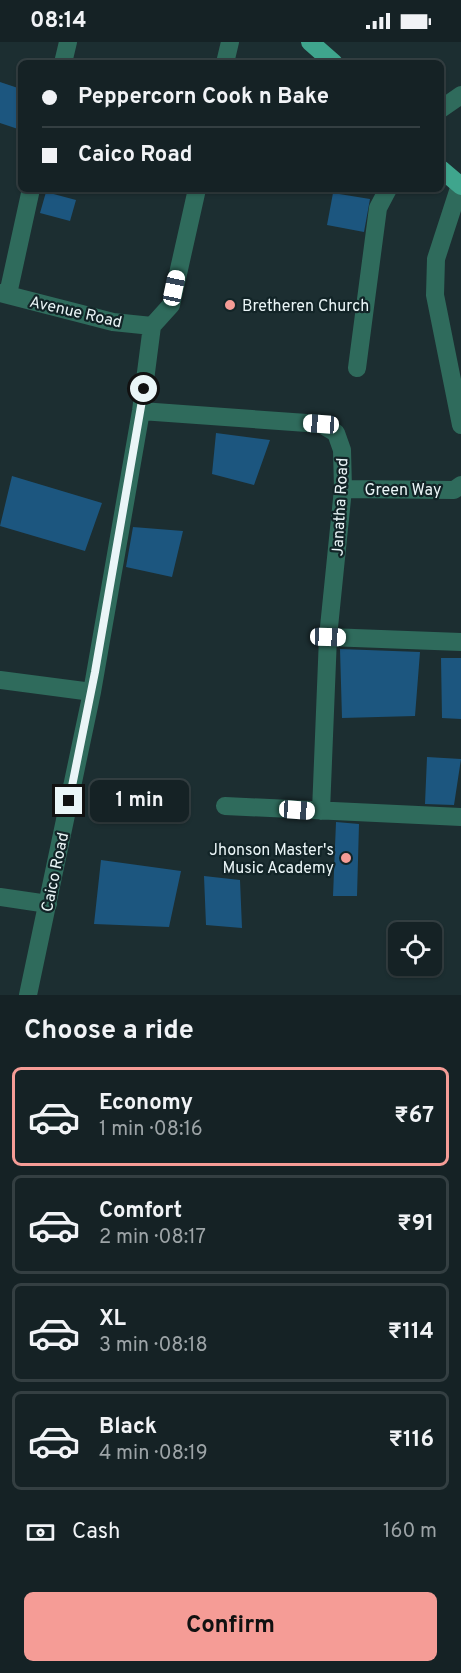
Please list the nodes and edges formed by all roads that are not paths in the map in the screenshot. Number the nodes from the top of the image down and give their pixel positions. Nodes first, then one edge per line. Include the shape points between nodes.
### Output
1 (68, 42) edge
2 (230, 42) edge
3 (310, 42) edge
4 (64, 60) edge
5 (226, 60) edge
6 (331, 60) edge
7 (461, 94) edge
8 (444, 107) edge
9 (444, 172) edge
10 (460, 186) edge
11 (30, 192) edge
12 (196, 192) edge
13 (386, 192) edge
14 (4, 293) edge
15 (152, 326) junction
16 (357, 368) dead end
17 (141, 411) junction
18 (461, 425) edge
19 (461, 485) edge
20 (343, 489) junction
21 (328, 637) junction
22 (461, 642) edge
23 (0, 680) edge
24 (92, 692) junction
25 (225, 806) dead end
26 (321, 811) junction
27 (461, 817) edge
28 (0, 897) edge
29 (48, 904) junction
30 (28, 995) edge

1 - 4 street
2 - 5 street
3 - 6 main road
7 - 8 street
9 - 10 main road
10 - 18 street via 436,259 435,295
11 - 14 street
12 - 15 street via 171,305
13 - 16 street via 378,208
14 - 15 street, Avenue Road via 113,322
15 - 17 street, Caico Road
17 - 20 street, Janatha Road via 321,424 336,433 342,450
17 - 24 street, Caico Road
19 - 20 street, Green Way via 454,490
20 - 21 street, Janatha Road
21 - 22 street
21 - 26 street, Janatha Road
23 - 24 street
24 - 29 street, Caico Road
25 - 26 street
26 - 27 street
28 - 29 street
29 - 30 street, Caico Road

